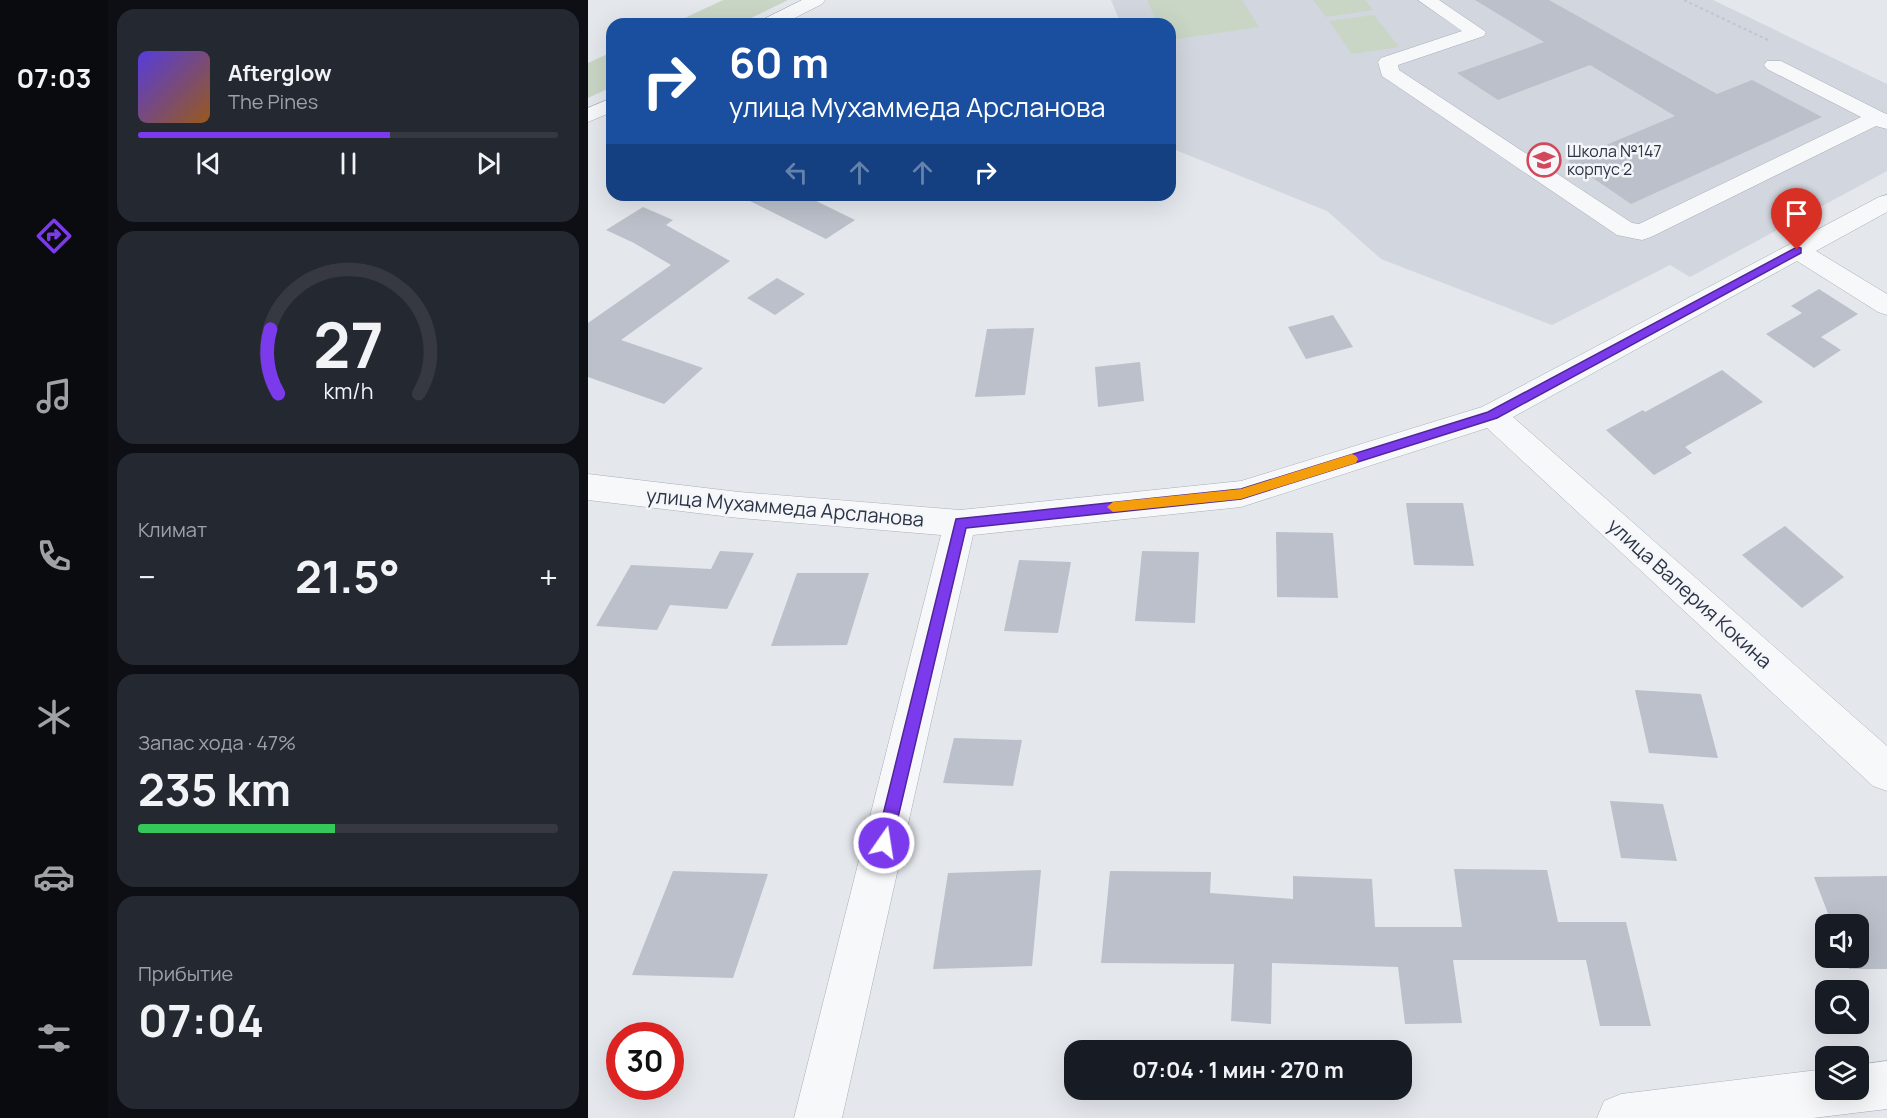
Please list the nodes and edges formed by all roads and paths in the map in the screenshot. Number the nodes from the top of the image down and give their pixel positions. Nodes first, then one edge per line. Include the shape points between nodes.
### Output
1 (816, 0) edge
2 (1427, 0) edge
3 (781, 18) edge
4 (1774, 65) dead end
5 (606, 107) edge
6 (588, 116) edge
7 (1882, 120) edge
8 (1887, 202) edge
9 (1797, 250) junction
10 (1887, 306) edge
11 (1492, 415) junction
12 (588, 487) edge
13 (960, 523) junction
14 (1887, 772) edge
15 (1887, 1085) edge
16 (1869, 1087) edge
17 (1815, 1094) edge
18 (818, 1118) edge
19 (1621, 1118) edge

1 - 3 street
2 - 7 street via 1477,32 1388,63 1389,72 1626,230 1642,232
4 - 7 street
5 - 6 street
8 - 9 street, улица Мухаммеда Арсланова
9 - 10 street
9 - 11 street, улица Мухаммеда Арсланова
11 - 13 street, улица Мухаммеда Арсланова via 1241,494
11 - 14 street, улица Валерия Кокина
12 - 13 street, улица Мухаммеда Арсланова via 738,506
13 - 18 street
15 - 16 street
17 - 19 street

